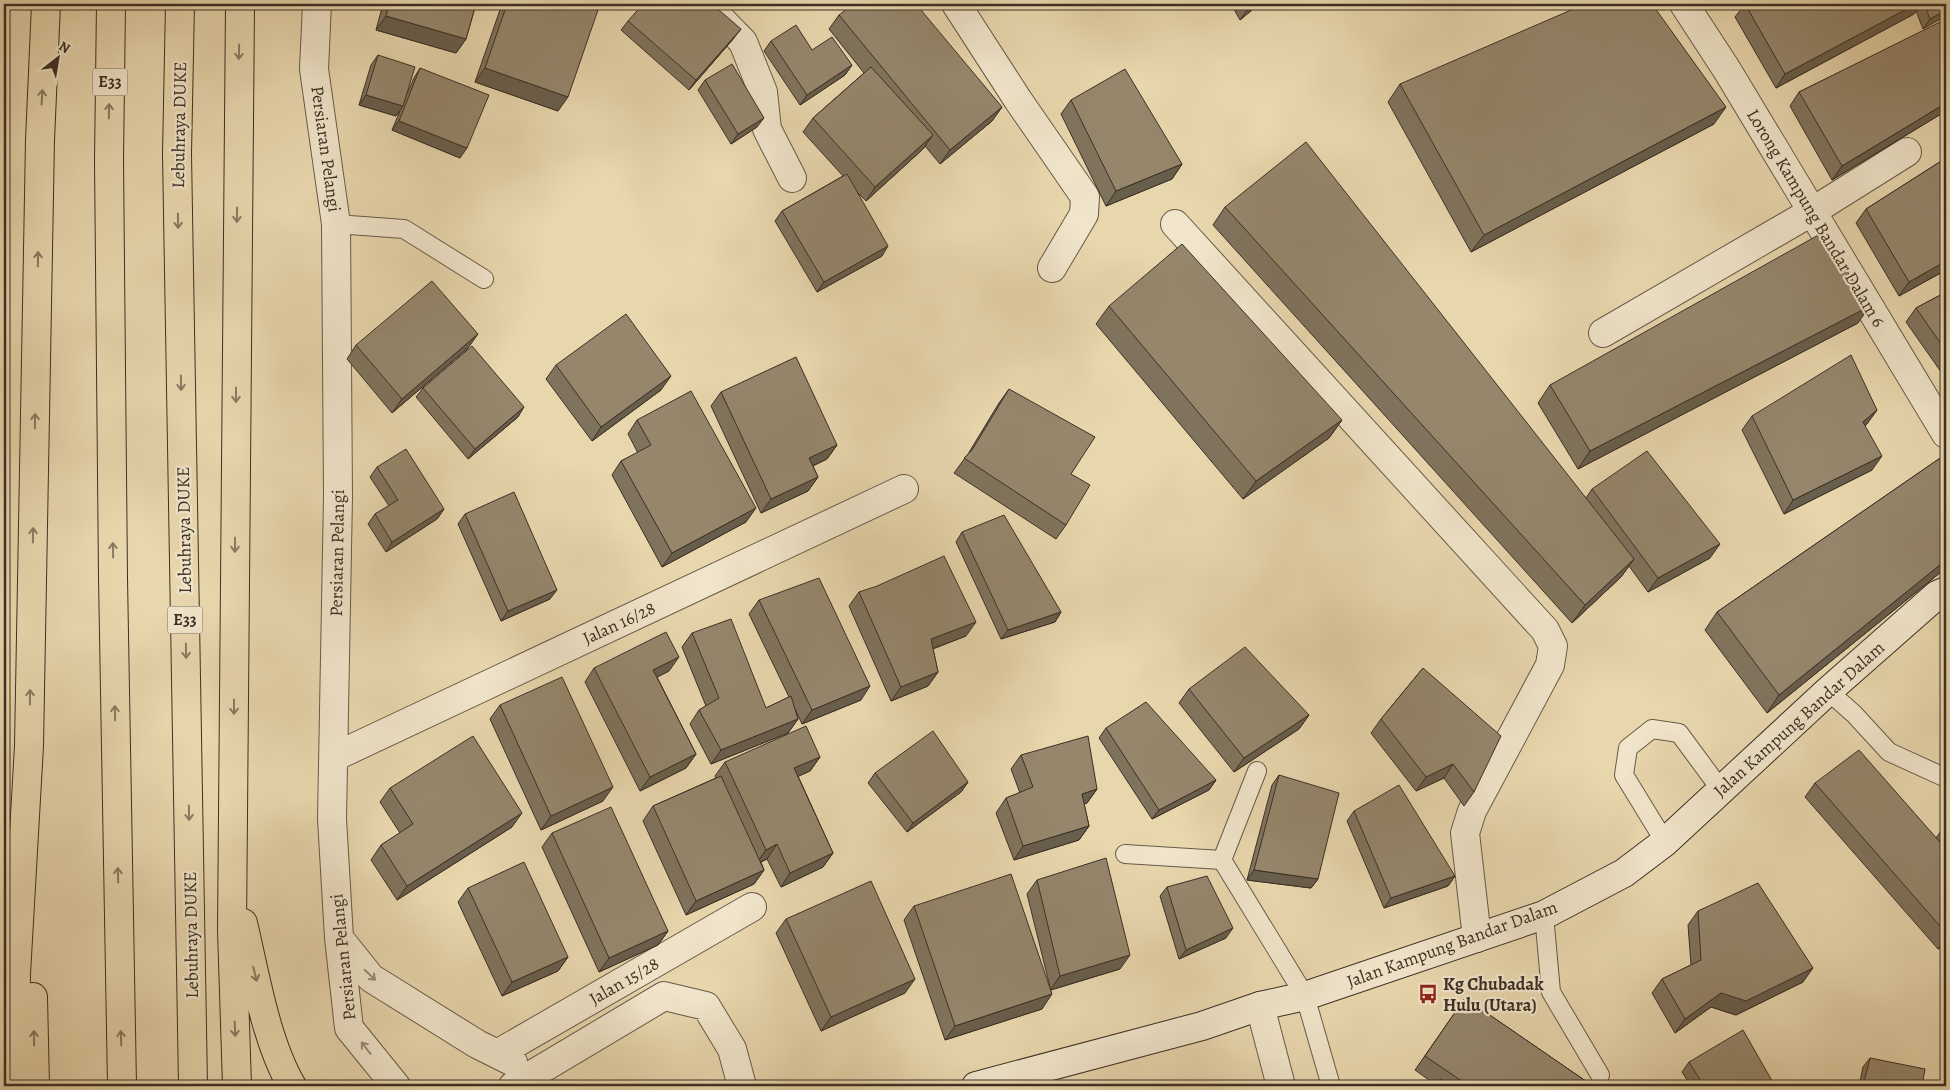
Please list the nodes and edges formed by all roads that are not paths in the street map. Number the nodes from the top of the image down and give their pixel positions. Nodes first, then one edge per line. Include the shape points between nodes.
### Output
1 (46, 4) edge
2 (112, 4) edge
3 (180, 4) edge
4 (240, 4) edge
5 (317, 4) edge
6 (706, 4) edge
7 (956, 4) edge
8 (1684, 4) edge
9 (1907, 152) edge
10 (792, 178) dead end
11 (1812, 211) junction
12 (336, 224) junction
13 (1175, 224) dead end
14 (1052, 268) dead end
15 (484, 279) dead end
16 (1603, 334) dead end
17 (1946, 434) edge
18 (904, 489) dead end
19 (1946, 591) edge
20 (1828, 691) junction
21 (29, 746) junction
22 (334, 757) junction
23 (1257, 771) edge
24 (1946, 778) edge
25 (1721, 790) junction
26 (1665, 842) junction
27 (1125, 854) dead end
28 (1222, 860) junction
29 (233, 875) junction
30 (752, 907) dead end
31 (1544, 915) junction
32 (339, 938) junction
33 (1477, 938) junction
34 (1304, 996) junction
35 (1260, 1006) junction
36 (497, 1054) junction
37 (1600, 1075) dead end
38 (524, 1079) edge
39 (14, 1086) edge
40 (35, 1086) edge
41 (122, 1086) edge
42 (193, 1086) edge
43 (237, 1086) edge
44 (292, 1086) edge
45 (396, 1086) edge
46 (742, 1086) edge
47 (971, 1086) edge
48 (1280, 1086) edge
49 (1331, 1086) edge

21 -> 1 highway via 40,140
41 -> 2 highway, E33 via 108,160
3 -> 42 highway, Lebuhraya DUKE / E33 via 177,154
4 -> 29 highway
5 - 12 street, Persiaran Pelangi via 314,69
6 - 10 street via 743,42 763,92 767,129
7 - 14 street via 1085,197 1084,214
8 - 11 street, Lorong Kampung Bandar Dalam 6
9 - 11 street
11 - 16 street
11 - 17 street, Lorong Kampung Bandar Dalam 6
12 - 15 lane via 404,230
12 - 22 street, Persiaran Pelangi via 338,496
13 - 33 street via 1545,630 1553,646 1550,665 1472,811 1465,833
18 - 22 street, Jalan 16/28
19 - 20 street, Jalan Kampung Bandar Dalam via 1937,595
20 - 24 lane via 1889,752
20 - 25 street, Jalan Kampung Bandar Dalam
21 - 39 highway via 16,974
40 -> 21 highway
22 - 32 street, Persiaran Pelangi via 332,819
23 - 28 lane
25 - 26 street, Jalan Kampung Bandar Dalam
25 - 26 lane via 1679,733 1652,729 1628,748 1624,775
26 - 31 street, Jalan Kampung Bandar Dalam via 1624,873
27 - 28 lane
28 - 34 lane
29 -> 43 highway
29 -> 44 highway via 271,1036
30 - 36 street, Jalan 15/28
31 - 33 street, Jalan Kampung Bandar Dalam
31 - 37 lane via 1551,992
32 -> 36 street via 371,978
45 -> 32 street, Persiaran Pelangi via 349,1028
33 - 34 street, Jalan Kampung Bandar Dalam
34 - 35 street, Jalan Kampung Bandar Dalam
34 - 49 lane
35 - 47 street, Jalan Kampung Bandar Dalam via 1202,1026
35 - 48 street
36 - 38 street
38 - 46 street via 664,996 706,1006 732,1049

